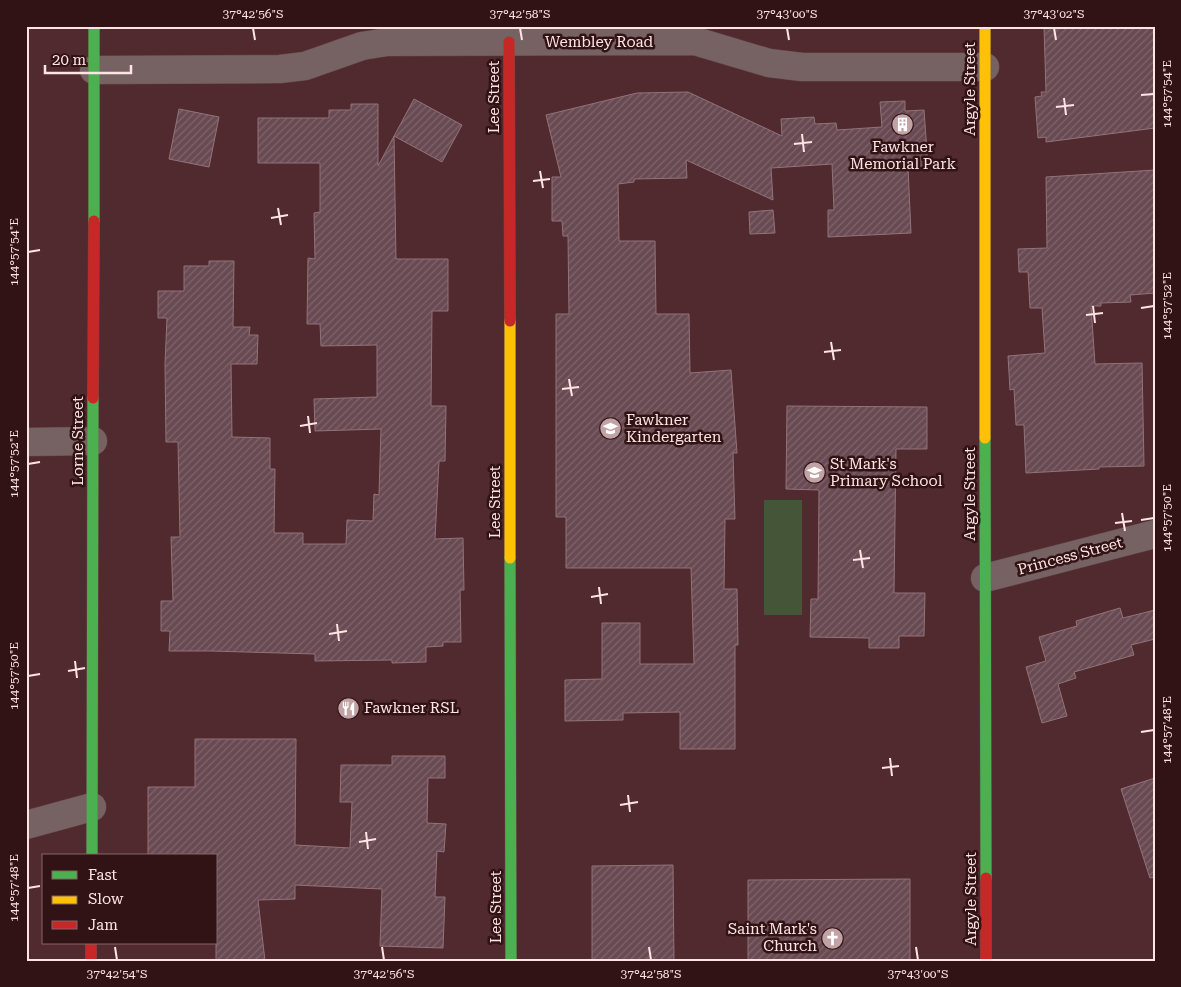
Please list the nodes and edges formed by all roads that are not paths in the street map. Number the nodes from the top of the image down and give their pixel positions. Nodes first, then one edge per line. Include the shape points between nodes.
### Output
1 (94, 26) edge
2 (985, 26) edge
3 (509, 42) junction
4 (985, 67) junction
5 (94, 70) junction
6 (93, 441) junction
7 (26, 442) edge
8 (1155, 534) edge
9 (986, 578) junction
10 (92, 807) junction
11 (26, 825) edge
12 (92, 854) edge
13 (91, 944) edge
14 (91, 961) edge
15 (512, 961) edge
16 (986, 961) edge

1 - 5 street, Lorne Street
2 - 4 street, Argyle Street
3 - 4 street, Wembley Road via 695,41 770,63 802,67
3 - 5 street, Wembley Road via 387,42 362,46 305,66 280,69
3 - 15 street, Lee Street
4 - 9 street, Argyle Street
5 - 6 street, Lorne Street
6 - 7 street
6 - 10 street, Lorne Street
8 - 9 street, Princess Street
9 - 16 street, Argyle Street
10 - 11 street
10 - 12 street, Lorne Street
13 - 14 street

